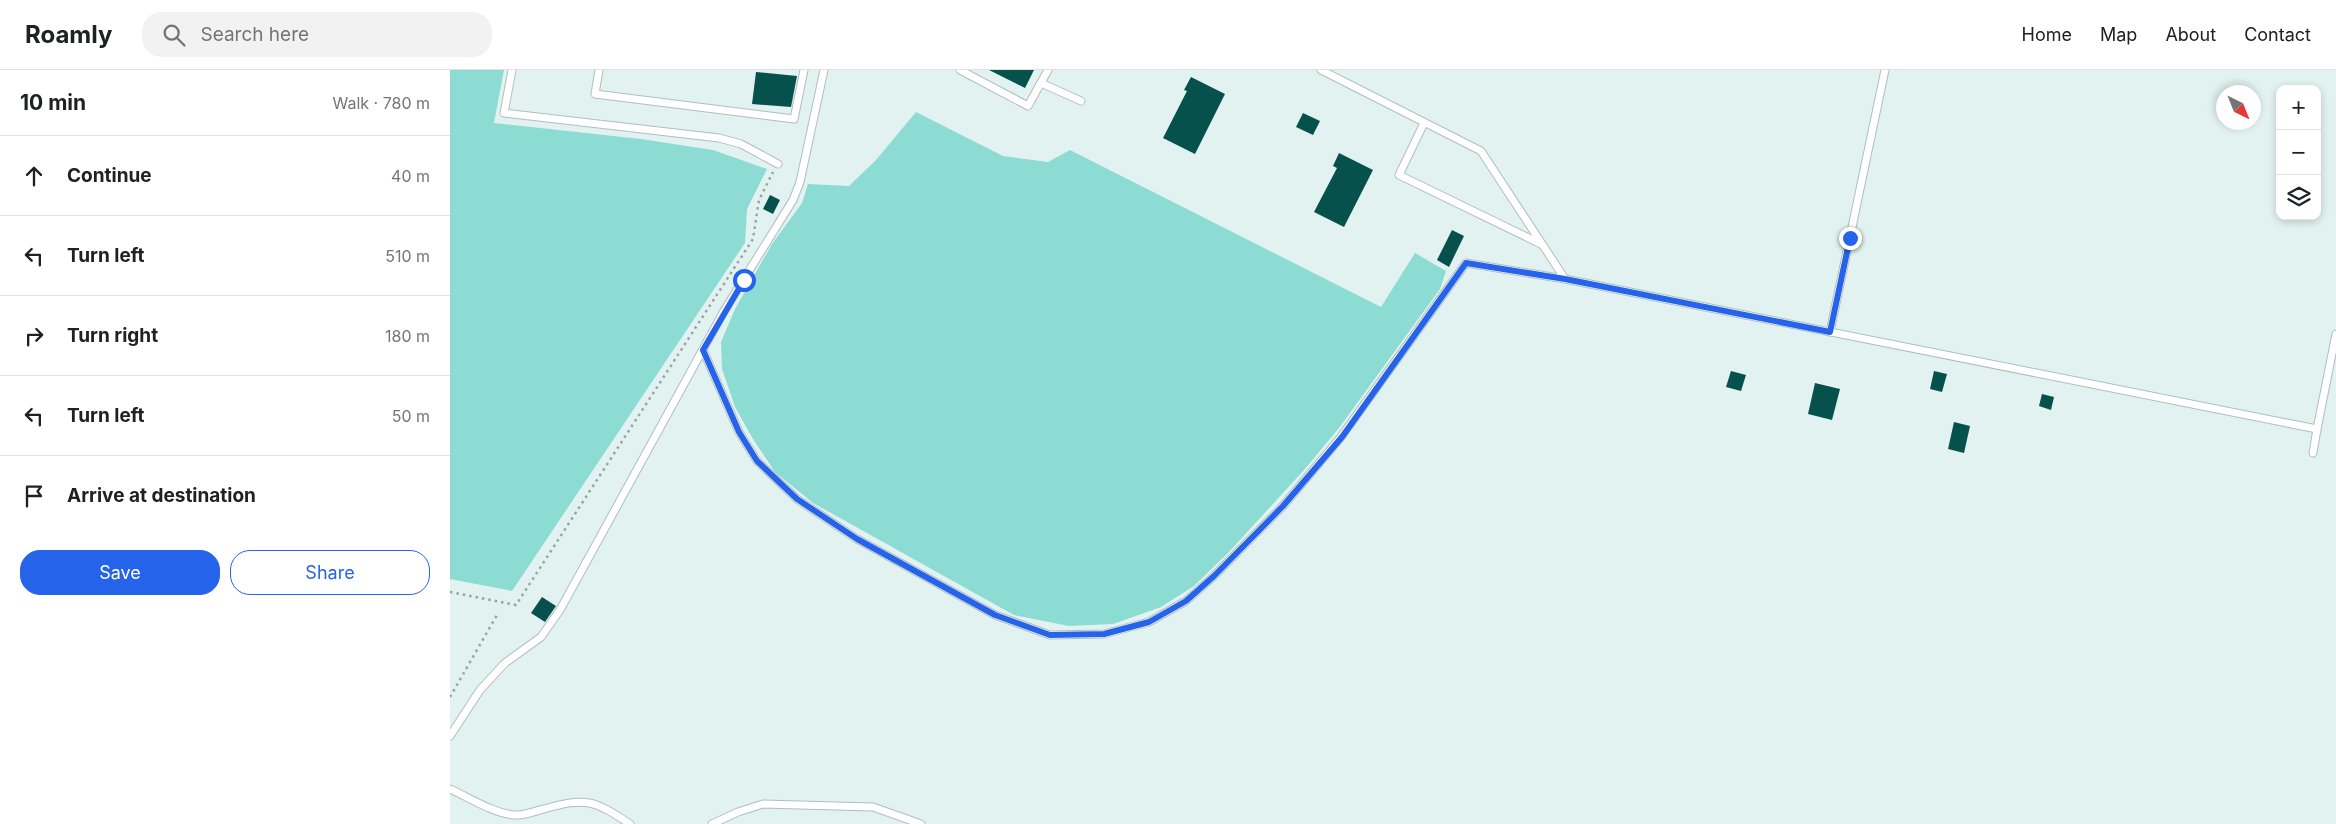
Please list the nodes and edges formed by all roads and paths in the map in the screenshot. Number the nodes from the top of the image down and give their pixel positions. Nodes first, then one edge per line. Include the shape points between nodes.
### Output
1 (512, 70) edge
2 (599, 70) edge
3 (804, 70) edge
4 (824, 70) edge
5 (960, 70) edge
6 (1048, 70) edge
7 (1321, 70) edge
8 (1885, 70) edge
9 (1041, 83) junction
10 (1081, 101) dead end
11 (1424, 123) junction
12 (778, 164) joint
13 (1542, 245) junction
14 (1565, 279) junction
15 (1830, 332) junction
16 (2336, 334) edge
17 (703, 350) junction
18 (2317, 429) junction
19 (2313, 453) dead end
20 (450, 592) edge
21 (497, 616) dead end
22 (450, 696) edge
23 (450, 736) edge
24 (450, 789) edge
25 (630, 824) edge
26 (712, 824) edge
27 (921, 824) edge

1 - 12 lane via 504,113 719,138 741,144
2 - 3 lane via 595,94 794,119
4 - 17 lane via 800,182 793,200
5 - 9 lane via 1028,106
6 - 9 lane
7 - 11 lane
8 - 15 lane
9 - 10 lane
11 - 13 lane via 1480,151
11 - 13 lane via 1399,176
12 - 20 path via 758,200 753,238 516,604
13 - 14 lane
14 - 15 lane
14 - 17 lane via 1466,263 1342,437 1283,506 1186,601 1149,622 1104,634 1050,635 995,615 857,539 797,499 757,461 739,432
15 - 18 lane
16 - 18 lane
17 - 23 lane via 560,610 541,637 505,664 480,690
18 - 19 lane
21 - 22 path
24 - 25 lane via 500,812 515,815 587,801 606,808
26 - 27 lane via 763,804 783,804 873,807

